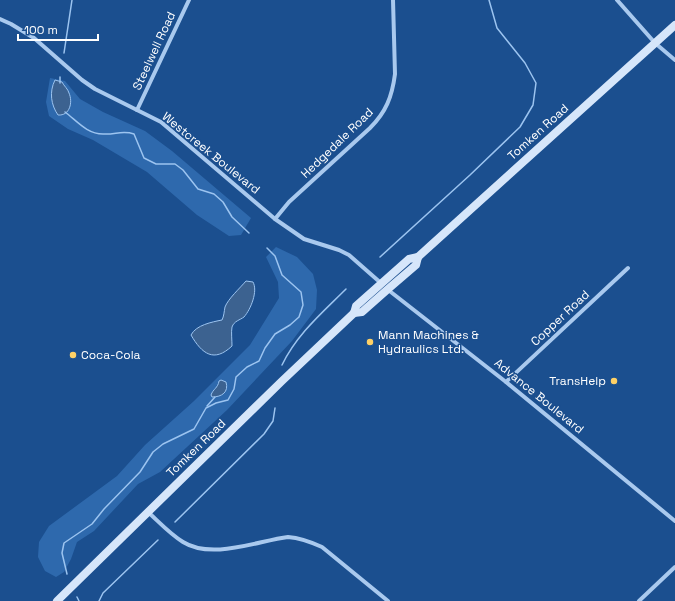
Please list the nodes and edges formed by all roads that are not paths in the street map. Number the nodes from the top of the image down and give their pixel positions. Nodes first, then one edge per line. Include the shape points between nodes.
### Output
1 (189, 0) edge
2 (394, 0) edge
3 (617, 0) edge
4 (0, 19) edge
5 (675, 25) edge
6 (655, 43) junction
7 (675, 60) edge
8 (137, 110) junction
9 (275, 219) junction
10 (418, 257) junction
11 (628, 268) dead end
12 (381, 283) junction
13 (388, 289) junction
14 (354, 313) junction
15 (506, 382) junction
16 (148, 512) junction
17 (675, 521) edge
18 (675, 567) edge
19 (57, 601) edge
20 (388, 601) edge
21 (639, 601) edge

1 - 8 street, Steelwell Road
2 - 9 street, Hedgedale Road via 394,74 386,108 370,128
3 - 6 street
4 - 8 street, Westcreek Boulevard via 34,38 95,90
5 - 6 main road, Tomken Road
6 - 7 street
6 - 10 main road, Tomken Road
8 - 9 street, Westcreek Boulevard via 161,122
9 - 12 street, Westcreek Boulevard via 304,239 349,255
10 - 12 main road, Tomken Road via 409,259
10 - 13 main road, Tomken Road via 416,265
11 - 15 street, Copper Road
12 - 13 street, Westcreek Boulevard
12 - 14 main road, Tomken Road via 356,306
13 - 14 main road, Tomken Road via 362,312
13 - 15 street, Advance Boulevard
14 - 16 main road, Tomken Road
15 - 17 street, Advance Boulevard
16 - 19 main road, Tomken Road
16 - 20 street via 184,543 203,549 227,549 288,538 314,543
18 - 21 street

